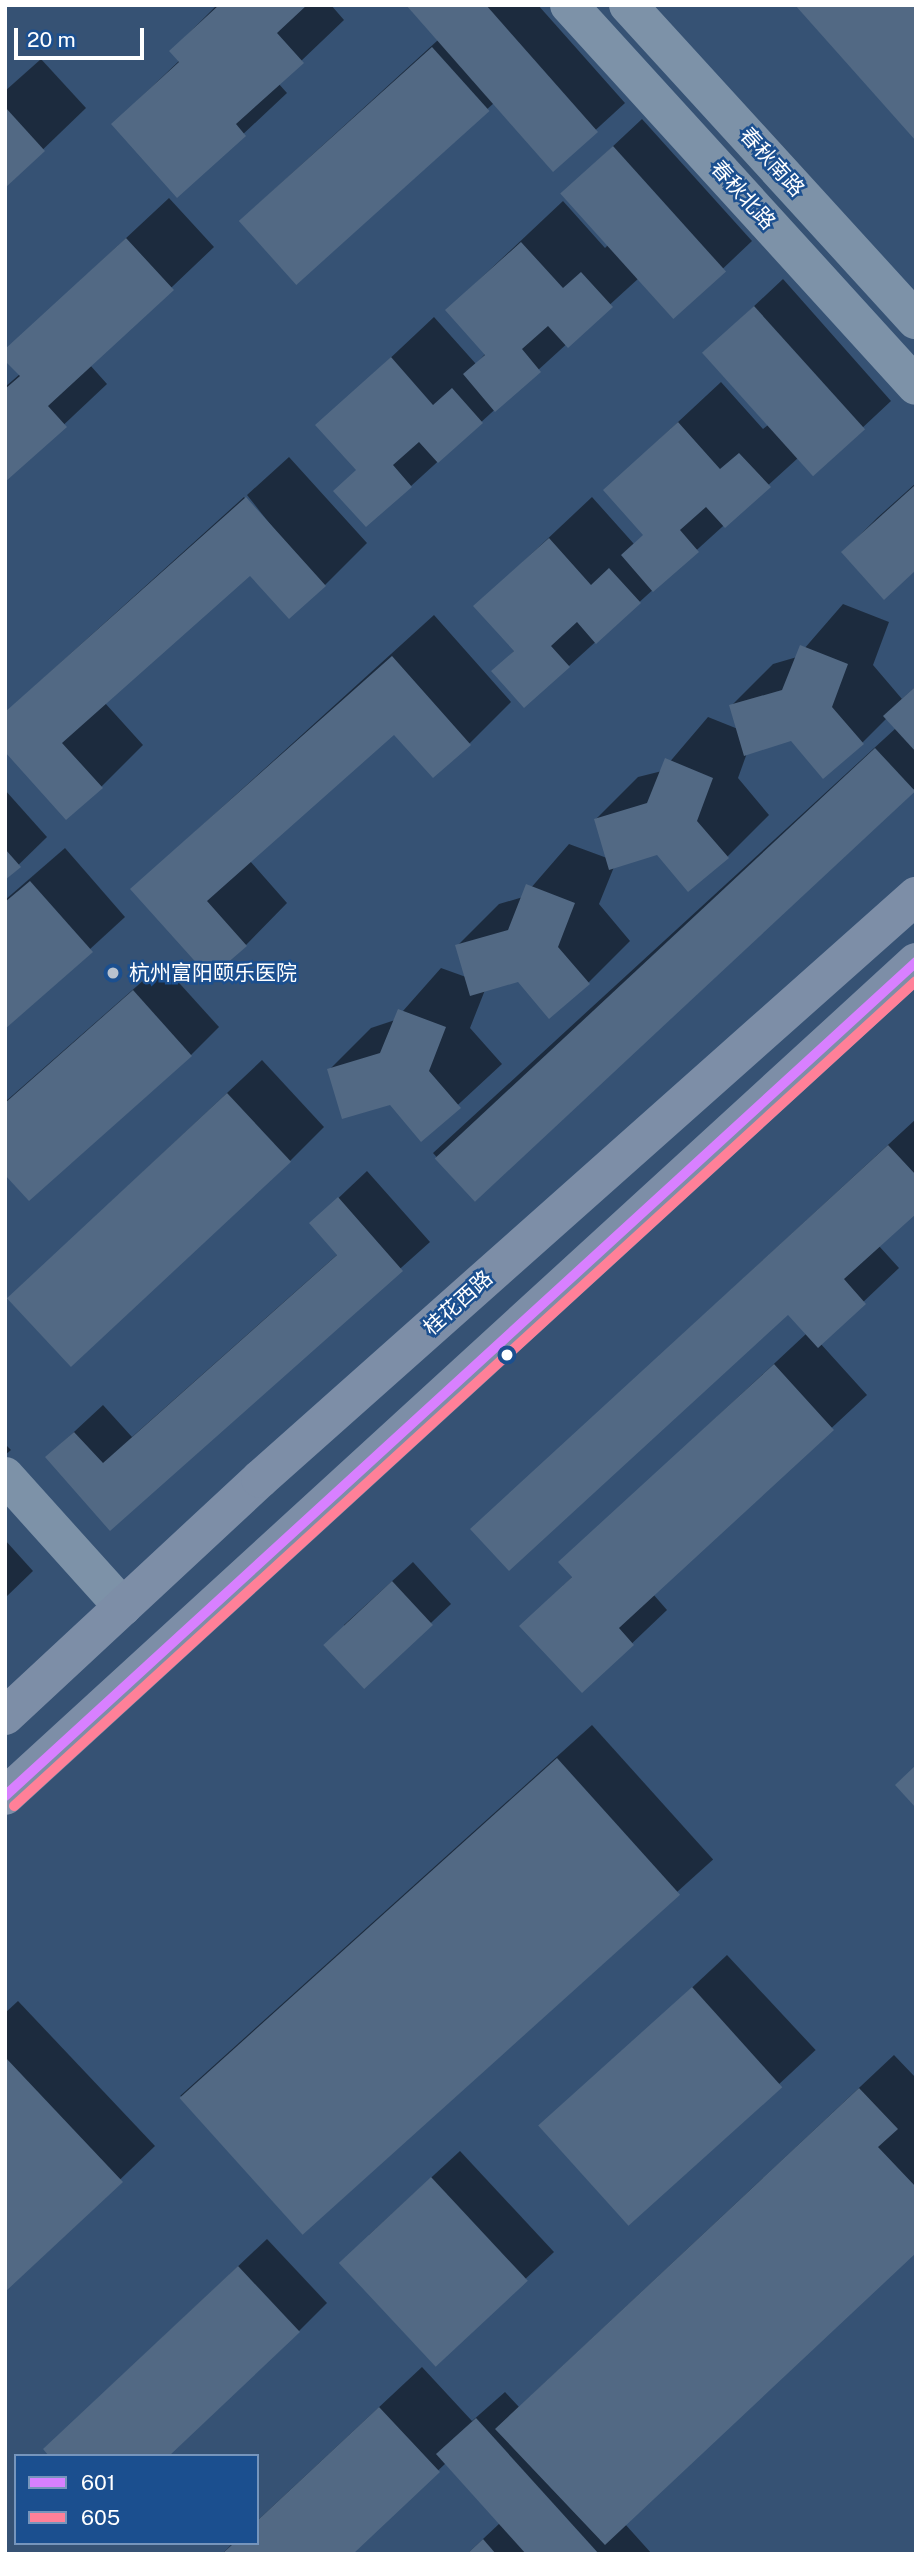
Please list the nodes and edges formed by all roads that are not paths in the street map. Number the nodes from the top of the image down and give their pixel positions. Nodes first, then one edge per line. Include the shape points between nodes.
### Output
1 (569, 5) edge
2 (628, 5) edge
3 (916, 320) edge
4 (916, 386) edge
5 (916, 895) edge
6 (916, 962) edge
7 (5, 1476) edge
8 (123, 1607) junction
9 (5, 1716) edge
10 (5, 1796) edge

1 - 4 street, 春秋北路
2 - 3 street, 春秋南路
5 - 8 main road, 桂花西路
6 - 10 main road
7 - 8 street
8 - 9 main road, 桂花西路

